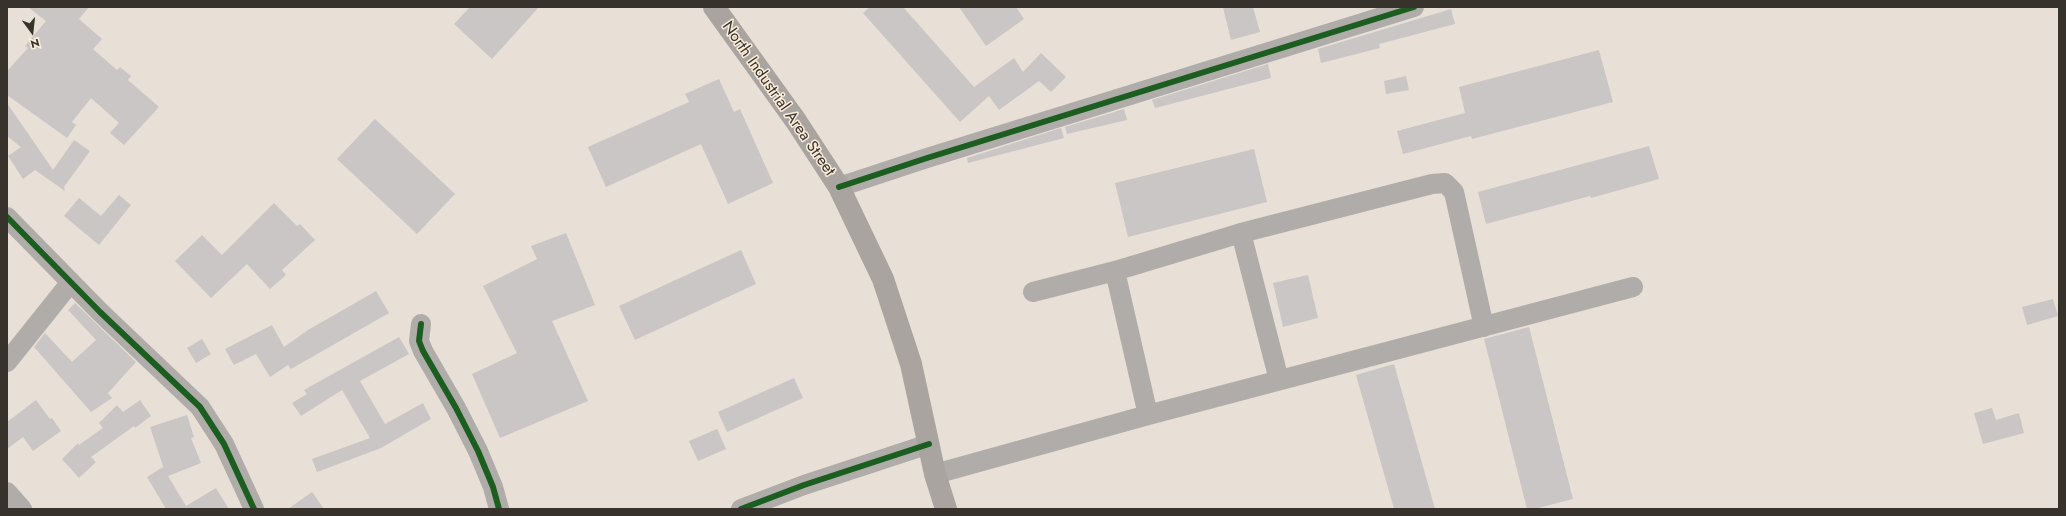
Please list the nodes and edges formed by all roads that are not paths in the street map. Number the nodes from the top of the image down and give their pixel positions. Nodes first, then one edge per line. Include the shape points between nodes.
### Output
1 (714, 7) edge
2 (1414, 7) edge
3 (839, 187) junction
4 (7, 217) edge
5 (1241, 233) junction
6 (1115, 271) junction
7 (71, 282) junction
8 (1633, 287) dead end
9 (1033, 292) dead end
10 (421, 324) dead end
11 (1484, 326) junction
12 (7, 362) edge
13 (1279, 380) junction
14 (1148, 415) junction
15 (929, 444) junction
16 (935, 474) junction
17 (7, 492) edge
18 (22, 509) edge
19 (254, 509) edge
20 (499, 509) edge
21 (741, 509) edge
22 (946, 509) edge

1 - 3 main road, North Industrial Area Street via 796,121
2 - 3 street
3 - 15 main road, North Industrial Area Street via 883,280 911,364
4 - 7 street
5 - 6 street
5 - 11 street via 1432,184 1445,183 1454,192
5 - 13 street
6 - 9 street
6 - 14 street
7 - 12 street
7 - 19 street via 200,407 224,444
8 - 11 street
10 - 20 street via 420,340 423,351 478,451 489,475
11 - 13 street
13 - 14 street
14 - 16 street
15 - 16 main road, North Industrial Area Street
15 - 21 street via 804,485
16 - 22 main road, North Industrial Area Street
17 - 18 street

